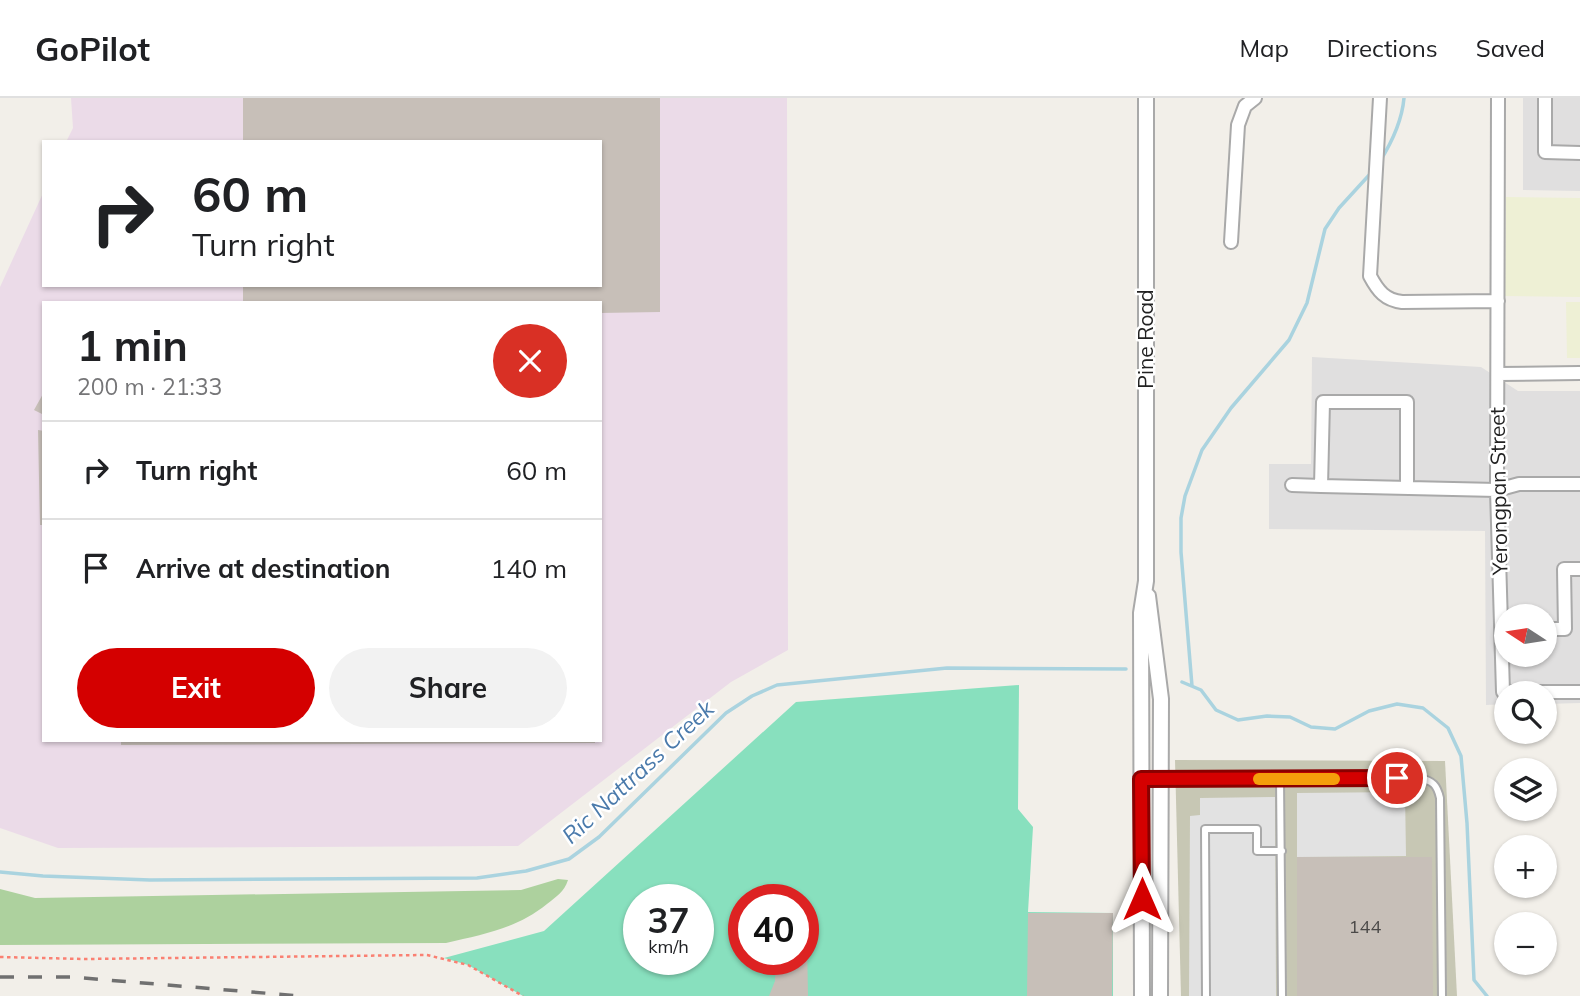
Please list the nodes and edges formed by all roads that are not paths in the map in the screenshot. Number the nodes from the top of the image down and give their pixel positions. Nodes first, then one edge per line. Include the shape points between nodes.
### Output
1 (1146, 98) edge
2 (1255, 98) edge
3 (1380, 98) edge
4 (1498, 98) edge
5 (1545, 98) edge
6 (1580, 153) edge
7 (1231, 242) dead end
8 (1498, 301) junction
9 (1580, 373) edge
10 (1498, 374) junction
11 (1580, 484) edge
12 (1292, 485) dead end
13 (1321, 486) junction
14 (1407, 488) junction
15 (1497, 490) junction
16 (1580, 569) edge
17 (1146, 581) junction
18 (1503, 604) edge
19 (1558, 629) edge
20 (1503, 667) edge
21 (1580, 692) edge
22 (1141, 779) junction
23 (1161, 779) junction
24 (1280, 779) junction
25 (1282, 851) junction
26 (1142, 996) edge
27 (1160, 996) edge
28 (1206, 996) edge
29 (1282, 996) edge
30 (1442, 996) edge

1 - 17 street, Pine Road
2 - 7 street via 1245,106 1238,125
3 - 8 street via 1370,276 1378,290 1390,300 1402,302
4 - 8 street, Yerongpan Street
5 - 6 street via 1545,152
8 - 10 street, Yerongpan Street
9 - 10 street
10 - 15 street, Yerongpan Street
11 - 15 street via 1519,484
12 - 13 street
13 - 14 street
13 - 14 street via 1323,402 1407,402
14 - 15 street
15 - 18 street, Yerongpan Street
16 - 19 street via 1564,569 1565,629
17 - 22 street, Pine Road via 1141,613
17 - 23 street, Pine Road via 1161,699
20 - 21 street, Yerongpan Street via 1503,692
22 - 23 lane
22 - 26 street, Pine Road
23 - 24 lane
23 - 27 street, Pine Road
24 - 25 lane
24 - 30 lane via 1420,778 1432,781 1438,789
25 - 28 lane via 1257,851 1258,829 1205,829
25 - 29 lane

